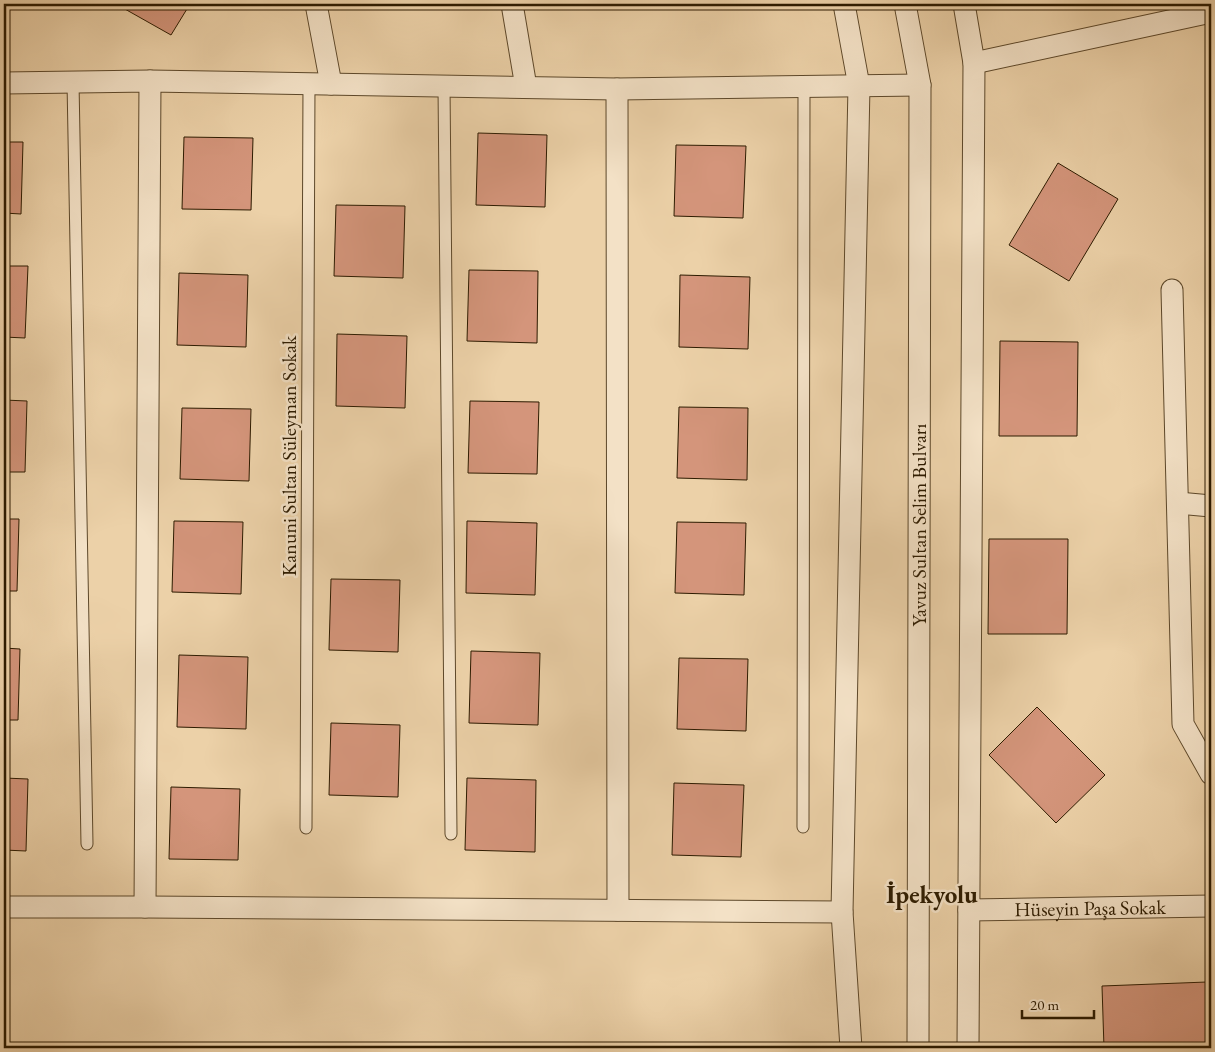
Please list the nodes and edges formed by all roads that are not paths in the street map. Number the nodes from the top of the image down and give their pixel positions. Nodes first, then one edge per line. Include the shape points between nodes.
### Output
1 (316, 4) edge
2 (512, 4) edge
3 (844, 4) edge
4 (905, 4) edge
5 (964, 4) edge
6 (1211, 12) edge
7 (974, 63) junction
8 (150, 81) junction
9 (73, 82) junction
10 (4, 83) edge
11 (308, 84) junction
12 (331, 84) junction
13 (920, 85) junction
14 (444, 86) junction
15 (859, 86) junction
16 (526, 87) junction
17 (804, 87) junction
18 (617, 89) junction
19 (1172, 290) dead end
20 (1178, 502) junction
21 (1211, 506) edge
22 (1211, 774) edge
23 (803, 827) dead end
24 (306, 828) dead end
25 (450, 834) dead end
26 (87, 844) dead end
27 (1211, 906) edge
28 (4, 907) edge
29 (145, 907) junction
30 (618, 910) junction
31 (969, 910) junction
32 (842, 912) junction
33 (851, 1048) edge
34 (918, 1048) edge
35 (968, 1048) edge

1 - 12 street
2 - 16 street
3 - 15 street
4 - 13 street, Yavuz Sultan Selim Bulvarı
5 - 7 street
6 - 7 street
7 - 31 street
8 - 9 street
8 - 11 street
8 - 29 street
9 - 10 street
9 - 26 lane
11 - 12 street
11 - 24 lane, Kanuni Sultan Süleyman Sokak
12 - 14 street
13 - 15 street
13 - 34 street, Yavuz Sultan Selim Bulvarı
14 - 16 street
14 - 25 lane
15 - 17 street
15 - 32 street
16 - 18 street
17 - 18 street
17 - 23 lane
18 - 30 street
19 - 20 street
20 - 21 street
20 - 22 street via 1183,724
27 - 31 street, Hüseyin Paşa Sokak
28 - 29 street
29 - 30 street
30 - 32 street
31 - 35 street
32 - 33 street

